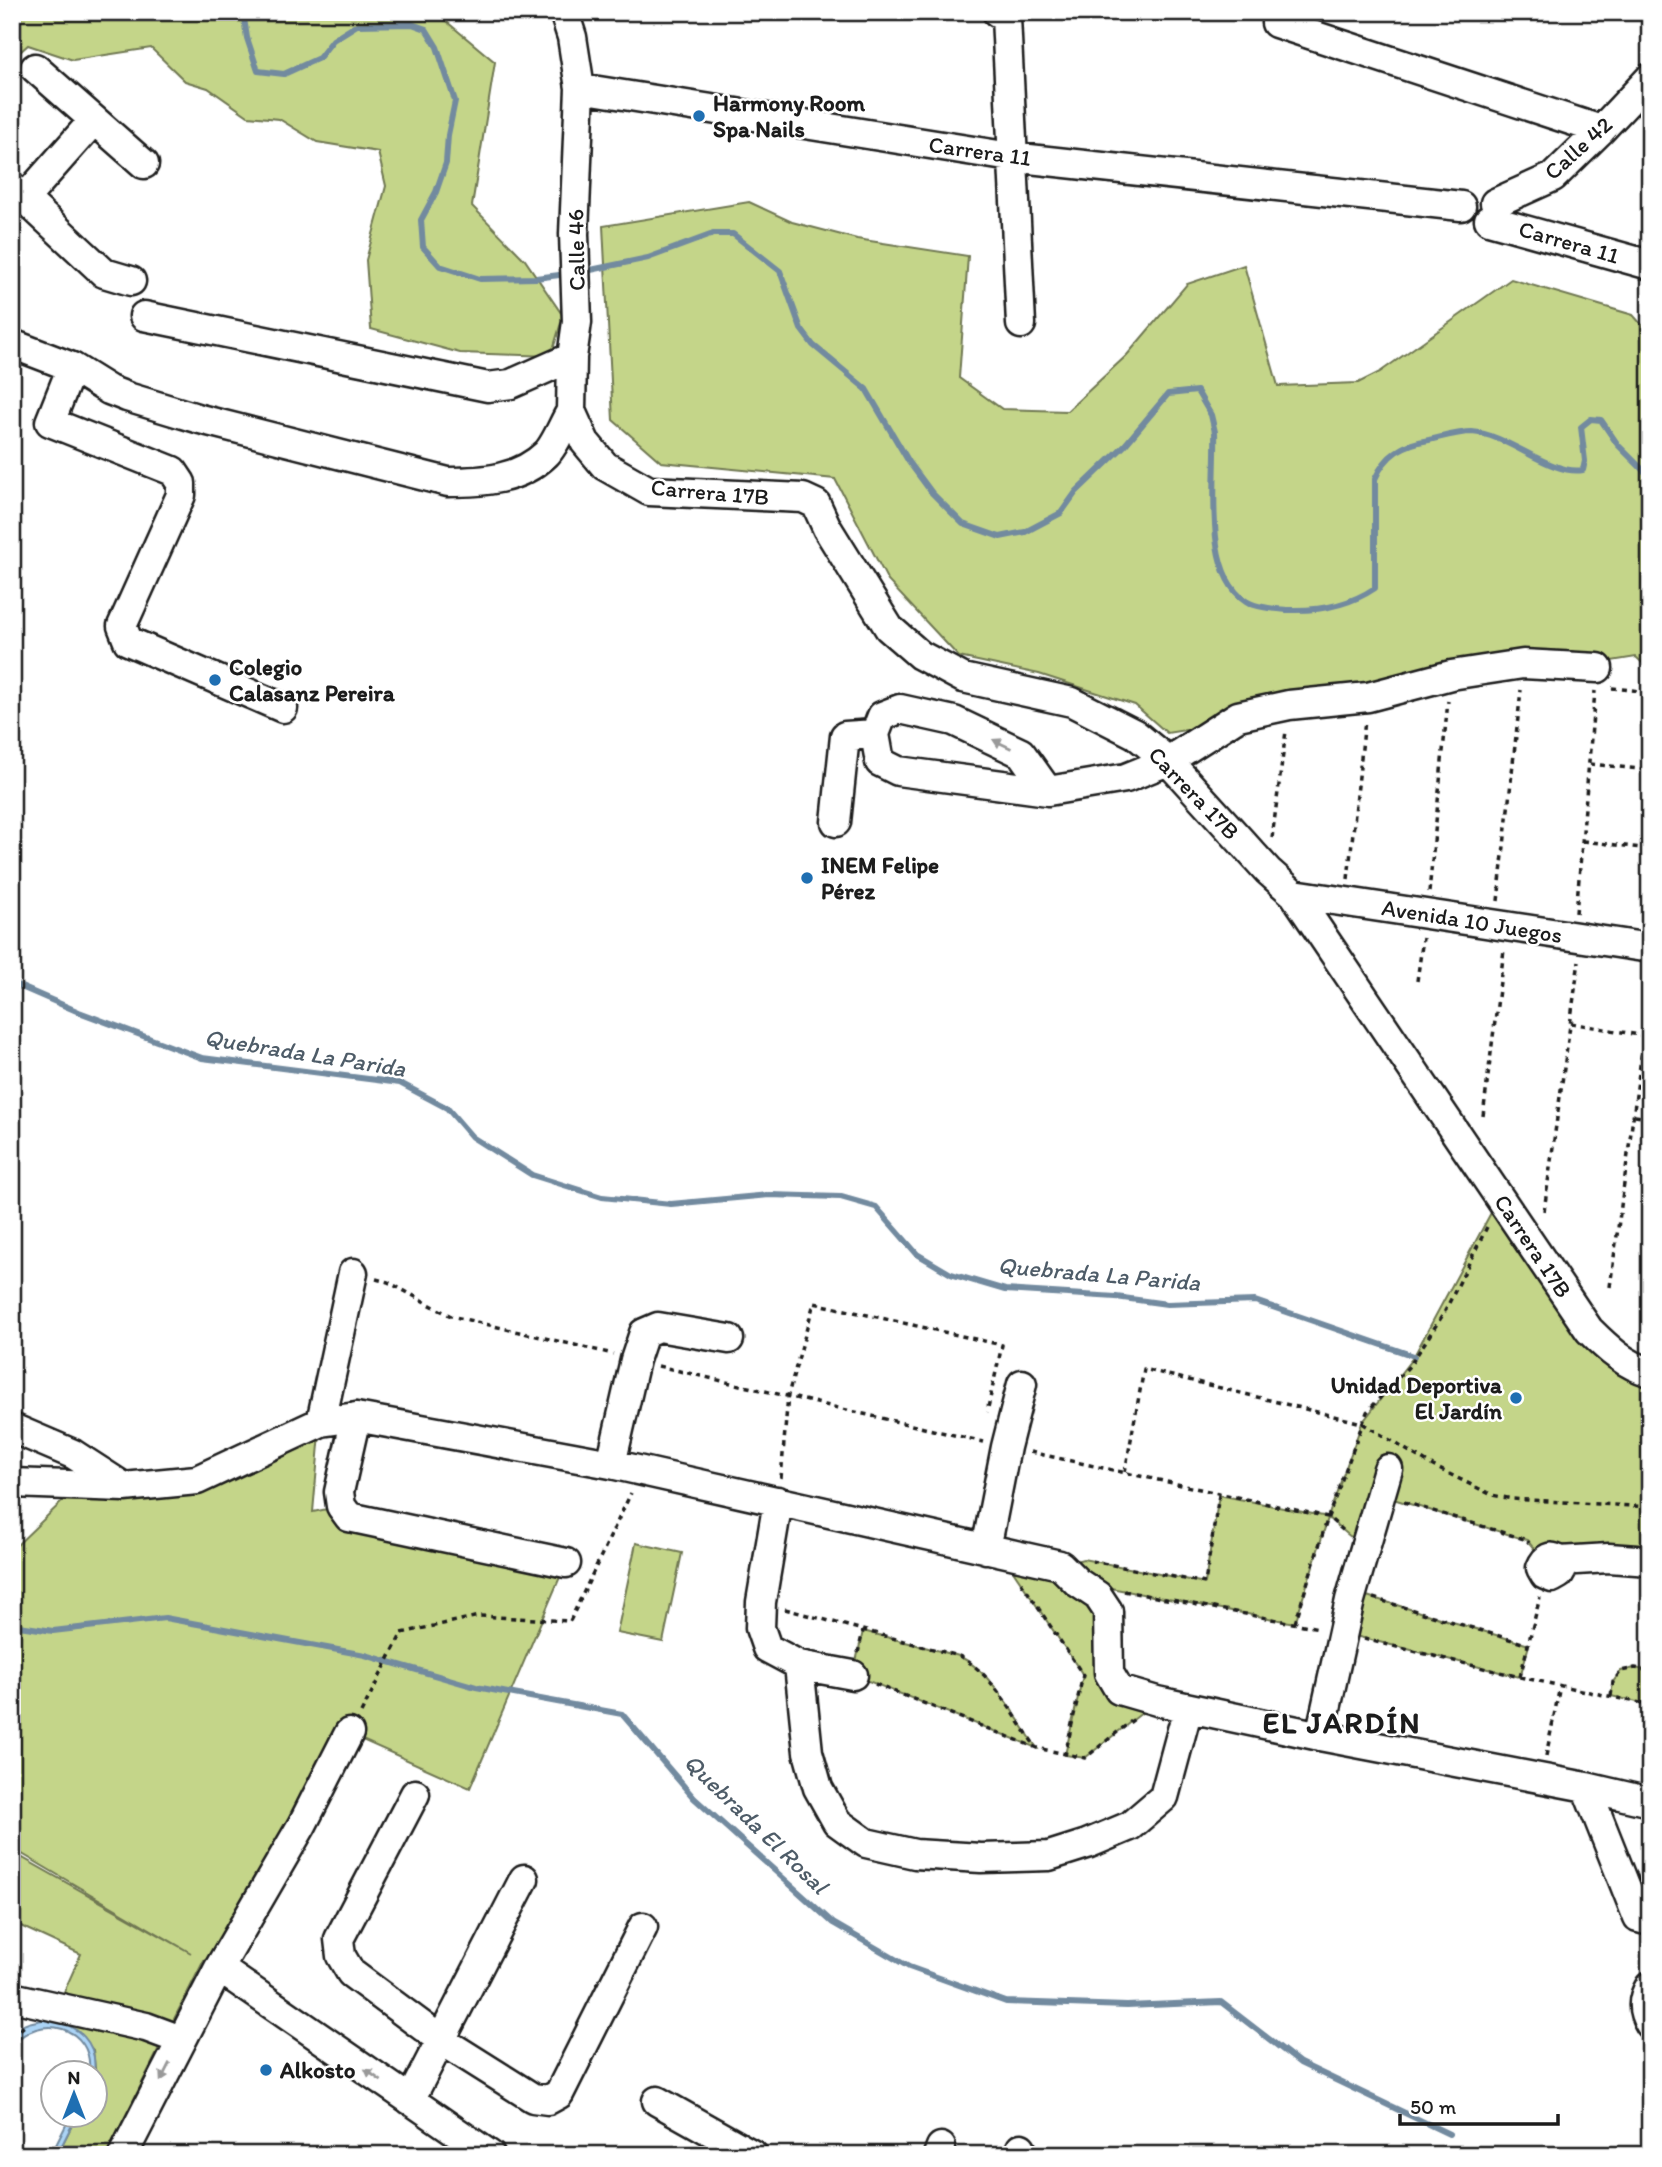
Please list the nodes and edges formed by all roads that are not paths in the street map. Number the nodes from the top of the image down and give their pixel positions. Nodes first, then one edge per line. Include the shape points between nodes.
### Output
1 (564, 12) edge
2 (997, 12) edge
3 (1276, 23) dead end
4 (35, 68) dead end
5 (1650, 78) edge
6 (580, 88) junction
7 (94, 120) junction
8 (1601, 130) junction
9 (1011, 157) junction
10 (144, 164) dead end
11 (18, 192) edge
12 (1492, 211) junction
13 (1650, 265) edge
14 (131, 281) dead end
15 (144, 316) dead end
16 (1021, 324) dead end
17 (12, 344) edge
18 (572, 357) junction
19 (72, 367) junction
20 (571, 411) junction
21 (1597, 677) road end
22 (283, 708) dead end
23 (875, 734) junction
24 (1168, 761) junction
25 (1048, 791) junction
26 (836, 822) dead end
27 (1294, 894) junction
28 (1650, 948) edge
29 (353, 1273) road end
30 (729, 1339) dead end
31 (1650, 1372) edge
32 (1022, 1384) dead end
33 (355, 1417) junction
34 (321, 1422) junction
35 (12, 1428) edge
36 (611, 1464) junction
37 (1388, 1469) dead end
38 (12, 1483) edge
39 (124, 1487) junction
40 (778, 1501) junction
41 (994, 1551) junction
42 (1650, 1561) edge
43 (566, 1563) dead end
44 (1550, 1565) road end
45 (799, 1665) junction
46 (853, 1675) road end
47 (1188, 1708) junction
48 (349, 1733) road end
49 (1320, 1736) junction
50 (1586, 1787) junction
51 (415, 1794) dead end
52 (1650, 1802) edge
53 (524, 1879) dead end
54 (1650, 1921) edge
55 (643, 1927) dead end
56 (219, 1968) junction
57 (1650, 1986) edge
58 (12, 1997) edge
59 (1650, 2024) edge
60 (181, 2040) junction
61 (441, 2040) junction
62 (410, 2100) junction
63 (657, 2101) dead end
64 (123, 2155) edge
65 (490, 2155) edge
66 (754, 2155) edge

1 - 6 street
2 - 9 street via 1006,18
3 - 8 street
4 - 7 street
5 - 8 street, Calle 42
6 - 9 street, Carrera 11
6 - 18 street, Calle 46 via 574,234 577,322
7 - 10 street
7 - 11 street
8 - 12 street, Calle 42 via 1553,177
9 - 12 street, Carrera 11 via 1461,206 1472,190 1486,192
9 - 16 street
11 - 14 street via 104,273
12 - 13 street, Carrera 11
15 - 18 street via 488,387 511,384
17 - 19 street
18 - 20 street, Calle 46
19 - 20 street via 127,397 448,482 487,482 522,471 547,453
19 - 22 street via 50,422 173,471 181,483 181,495 122,626 128,641
20 - 24 street, Carrera 17B via 595,456 649,491 803,498 816,504 889,628 920,655 963,678 1072,702 1135,734
21 - 24 street via 1524,664 1451,675 1368,697 1289,705 1238,716
23 - 25 street via 880,762 898,771
25 -> 23 street via 1021,753 954,720 900,709 882,716
23 - 26 street via 845,736
24 - 25 street via 1126,778
24 - 27 street, Carrera 17B
27 - 28 street, Avenida 10 Juegos
27 - 31 street, Carrera 17B via 1589,1329 1611,1351
29 - 34 street
30 - 36 street via 658,1327 644,1333 622,1357
32 - 41 street via 1006,1447
33 - 34 street
33 - 36 street
33 - 43 street via 339,1492 349,1517
34 - 39 street via 197,1480
35 - 39 street via 73,1454
36 - 40 street
37 - 49 street via 1350,1600
38 - 39 street
40 - 41 street
40 - 45 street via 760,1628 767,1648
41 - 47 street via 1060,1565 1098,1596 1108,1611 1109,1673 1119,1690
42 - 44 street via 1609,1558
45 - 46 street
45 - 47 street via 808,1752 818,1788 837,1822 866,1843 915,1854 1049,1856 1130,1826 1164,1797
47 - 49 street
48 - 56 street
49 - 50 street
50 - 52 street
50 - 54 street via 1638,1918
51 - 61 street via 340,1939 341,1956 351,1973
53 - 61 street
55 - 61 street via 559,2094 548,2100 533,2098
56 - 60 street
62 -> 56 street
57 - 59 street via 1643,2000
58 - 60 street via 146,2027
60 -> 64 street
61 - 62 street
62 - 65 street
63 - 66 street

